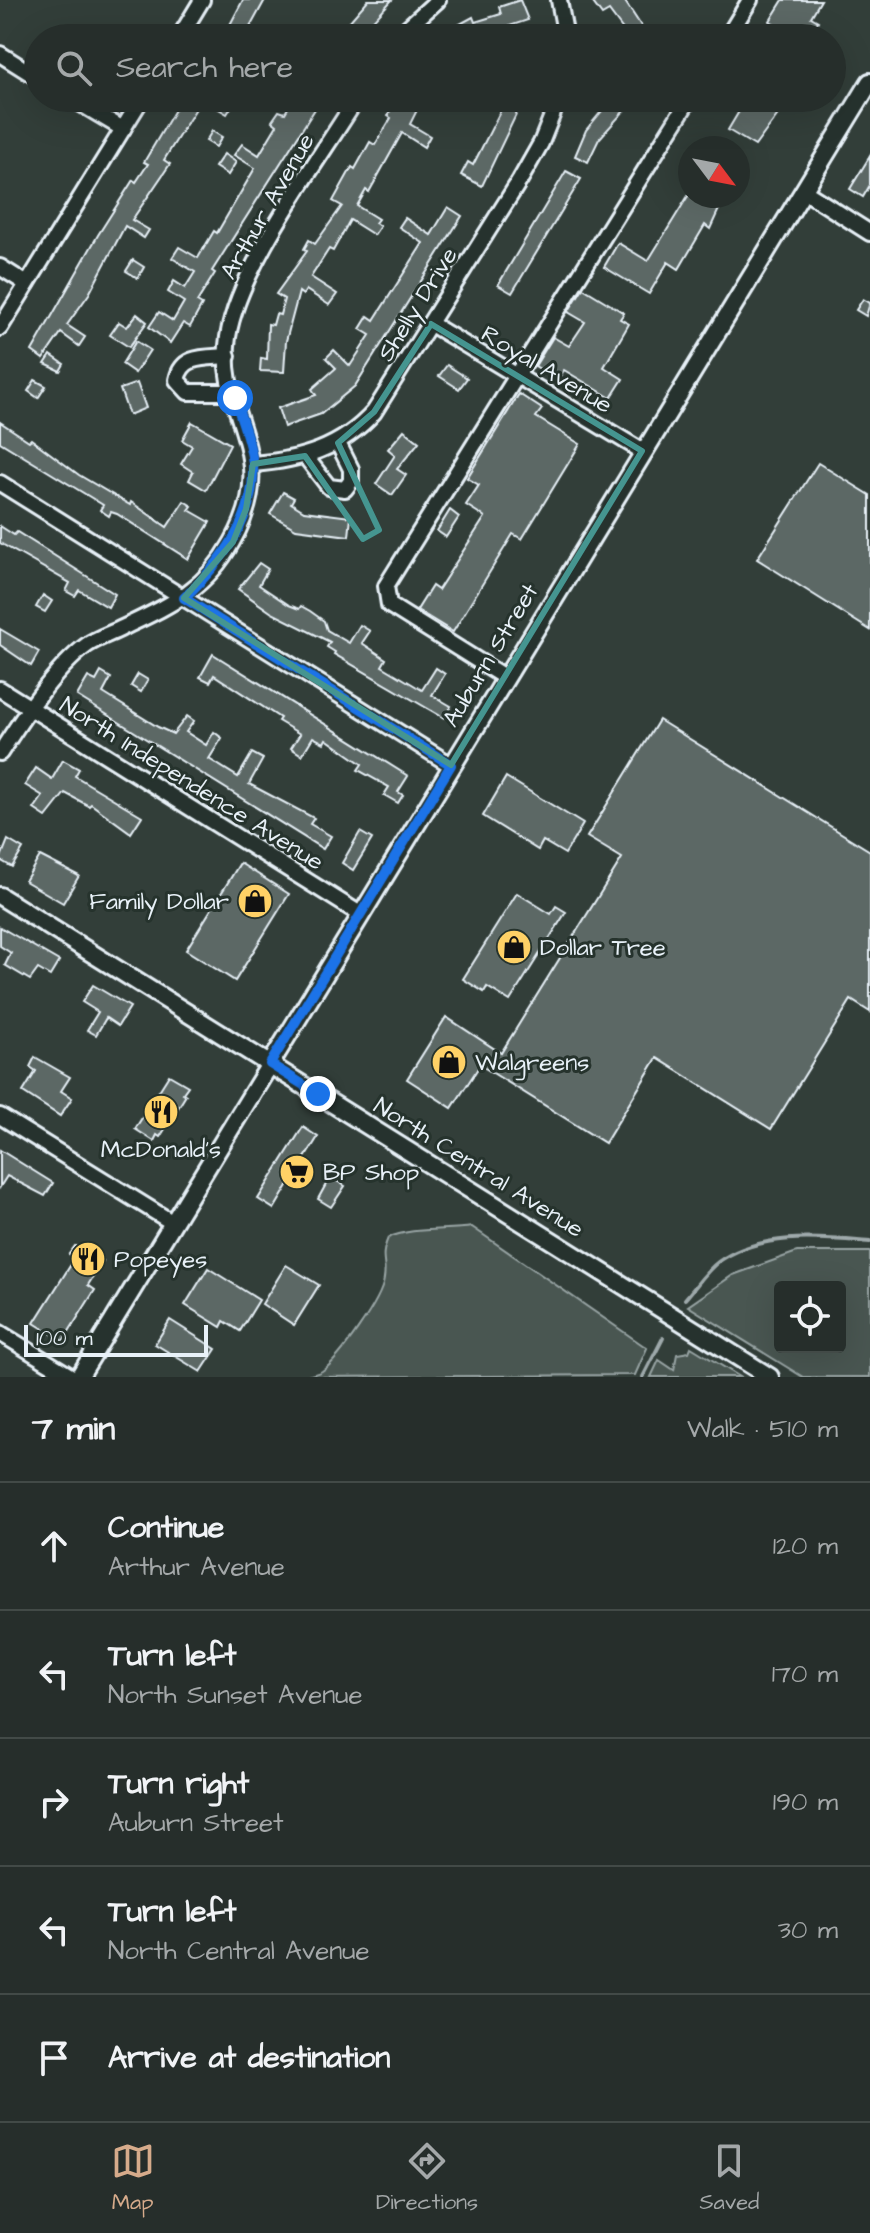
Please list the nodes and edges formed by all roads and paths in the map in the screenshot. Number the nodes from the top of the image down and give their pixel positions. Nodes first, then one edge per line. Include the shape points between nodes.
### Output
1 (202, 0) edge
2 (438, 0) edge
3 (559, 0) edge
4 (750, 0) edge
5 (187, 24) edge
6 (411, 24) edge
7 (563, 24) edge
8 (735, 24) edge
9 (0, 54) edge
10 (24, 69) edge
11 (870, 82) edge
12 (94, 112) edge
13 (133, 112) edge
14 (348, 112) edge
15 (553, 112) edge
16 (681, 112) edge
17 (123, 129) junction
18 (804, 191) junction
19 (870, 233) edge
20 (0, 267) edge
21 (27, 284) junction
22 (431, 324) junction
23 (0, 328) edge
24 (228, 356) junction
25 (517, 378) junction
26 (233, 392) junction
27 (338, 443) junction
28 (642, 451) junction
29 (305, 456) junction
30 (253, 464) junction
31 (0, 483) edge
32 (184, 598) junction
33 (504, 677) junction
34 (0, 689) edge
35 (29, 707) junction
36 (0, 753) edge
37 (451, 765) junction
38 (0, 896) edge
39 (360, 914) junction
40 (270, 1064) junction
41 (0, 1116) edge
42 (173, 1223) junction
43 (0, 1333) edge
44 (72, 1377) edge
45 (79, 1377) edge
46 (770, 1377) edge

1 - 5 street
2 - 6 street
3 - 7 street
4 - 8 street
9 - 10 street
11 - 18 main road, Auburn Street
12 - 17 street
13 - 17 street
14 - 24 street, Arthur Avenue via 245,282 228,337
15 - 22 street, Shelly Drive via 541,143
16 - 25 street
17 - 21 street
18 - 19 street
18 - 28 main road, Auburn Street
20 - 21 street
21 - 23 street
22 - 25 street, Royal Avenue
22 - 27 street, Shelly Drive via 374,412
24 - 26 street, Arthur Avenue
24 - 26 street via 192,359 177,380 188,392
25 - 28 street, Royal Avenue
25 - 33 street via 385,594 396,611
26 - 30 street, Arthur Avenue
27 - 29 street, Shelly Drive
27 - 29 street via 351,476 350,485 339,491 323,482
28 - 33 main road, Auburn Street
29 - 30 street, Shelly Drive
30 - 32 street, Arthur Avenue via 246,509 233,542
31 - 32 street
32 - 35 street, Arthur Avenue via 87,645
32 - 37 street
33 - 37 main road, Auburn Street
34 - 35 street, North Independence Avenue
35 - 36 street, Arthur Avenue
35 - 39 street, North Independence Avenue
37 - 39 main road, Auburn Street
38 - 40 main road, North Central Avenue
39 - 40 main road, Auburn Street
40 - 42 main road, Auburn Street
40 - 46 main road, North Central Avenue
41 - 42 street
42 - 45 main road, Auburn Street
43 - 44 street

